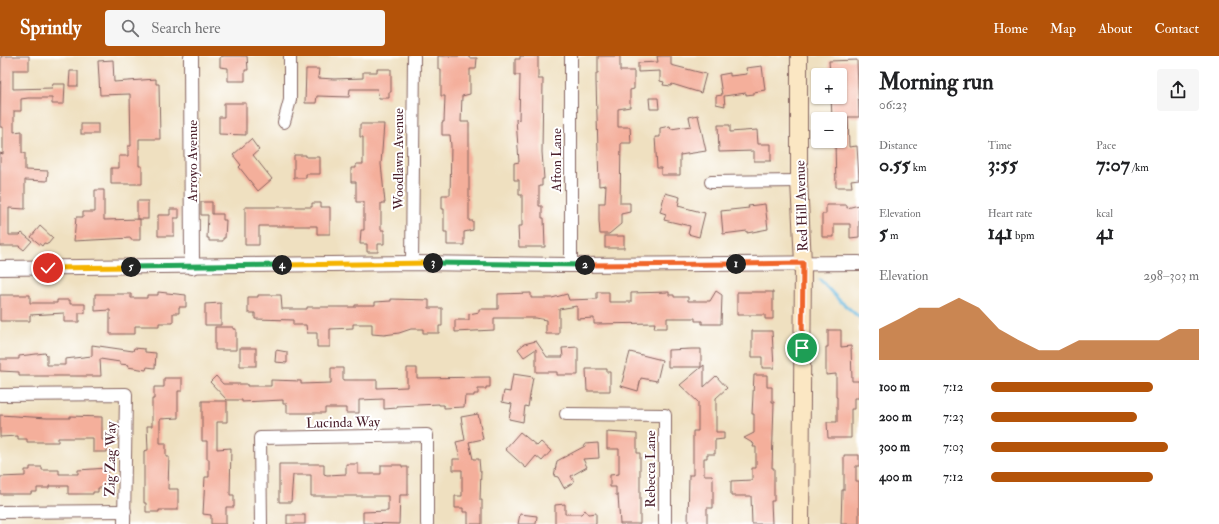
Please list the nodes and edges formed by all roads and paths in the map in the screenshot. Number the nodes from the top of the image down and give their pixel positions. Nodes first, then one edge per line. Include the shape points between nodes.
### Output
1 (191, 56) edge
2 (290, 56) edge
3 (414, 56) edge
4 (571, 56) edge
5 (799, 56) edge
6 (284, 122) dead end
7 (799, 181) junction
8 (710, 182) dead end
9 (412, 263) junction
10 (803, 263) junction
11 (859, 263) edge
12 (571, 265) junction
13 (192, 267) junction
14 (0, 268) edge
15 (0, 395) edge
16 (566, 414) dead end
17 (125, 510) junction
18 (0, 512) edge
19 (124, 524) edge
20 (261, 524) edge
21 (427, 524) edge
22 (665, 524) edge
23 (801, 524) edge

1 - 13 street, Arroyo Avenue
2 - 6 street via 290,100
3 - 9 street, Woodlawn Avenue
4 - 12 street, Afton Lane
5 - 7 main road, Red Hill Avenue
7 - 8 street
7 - 10 main road, Red Hill Avenue
9 - 12 street
9 - 13 street
10 - 11 street
10 - 12 street
10 - 23 main road, Red Hill Avenue
13 - 14 street
15 - 17 street, Zig Zag Way via 126,394
16 - 22 street, Rebecca Lane via 665,415
17 - 18 street
17 - 19 street, Zig Zag Way
20 - 21 street, Lucinda Way via 260,438 427,435

